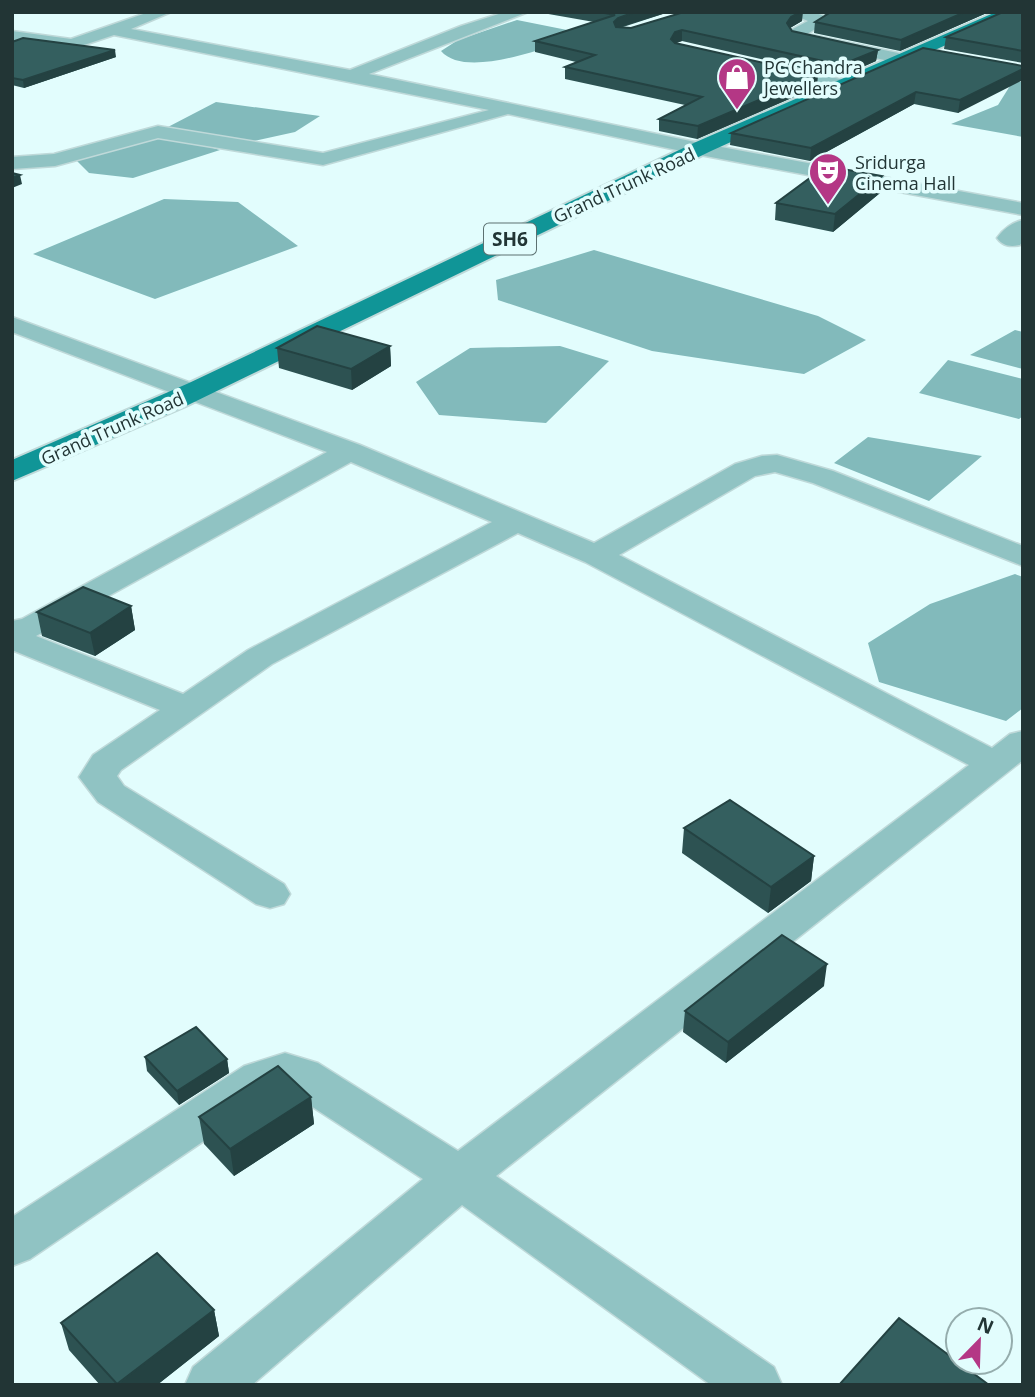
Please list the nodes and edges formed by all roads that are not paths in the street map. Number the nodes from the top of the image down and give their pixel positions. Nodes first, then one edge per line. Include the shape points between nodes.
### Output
1 (164, 12) edge
2 (521, 12) edge
3 (794, 12) edge
4 (1011, 12) edge
5 (114, 30) junction
6 (12, 36) edge
7 (907, 55) junction
8 (943, 56) edge
9 (749, 64) edge
10 (351, 75) junction
11 (843, 85) junction
12 (508, 110) junction
13 (700, 149) junction
14 (12, 163) edge
15 (1023, 209) edge
16 (12, 324) edge
17 (195, 391) junction
18 (350, 450) junction
19 (12, 472) edge
20 (517, 521) junction
21 (596, 555) junction
22 (1023, 557) edge
23 (12, 631) edge
24 (12, 638) edge
25 (186, 708) junction
26 (1009, 753) edge
27 (270, 894) dead end
28 (460, 1177) junction
29 (12, 1244) edge
30 (212, 1385) edge
31 (755, 1385) edge

1 - 5 street
2 - 10 street
3 - 7 street via 822,20 797,33 799,37
4 - 7 main road, Grand Trunk Road / SH6
5 - 6 street via 72,44
5 - 10 street
7 - 8 street
7 - 11 main road, Grand Trunk Road / SH6
9 - 11 street
10 - 12 street
11 - 13 main road, Grand Trunk Road / SH6
12 - 13 street
12 - 14 street via 323,159 158,132 55,159
13 - 15 street
13 - 17 main road, Grand Trunk Road / SH6
16 - 17 street
17 - 18 street
17 - 19 main road, Grand Trunk Road / SH6
18 - 20 street
18 - 23 street via 32,627
20 - 21 street
20 - 25 street via 260,657
21 - 22 street via 746,470 777,463 824,477
21 - 26 street
24 - 25 street
25 - 27 street via 106,762 98,777 111,794
26 - 28 street
28 - 29 street via 302,1076 285,1071 260,1079
28 - 30 street
28 - 31 street

